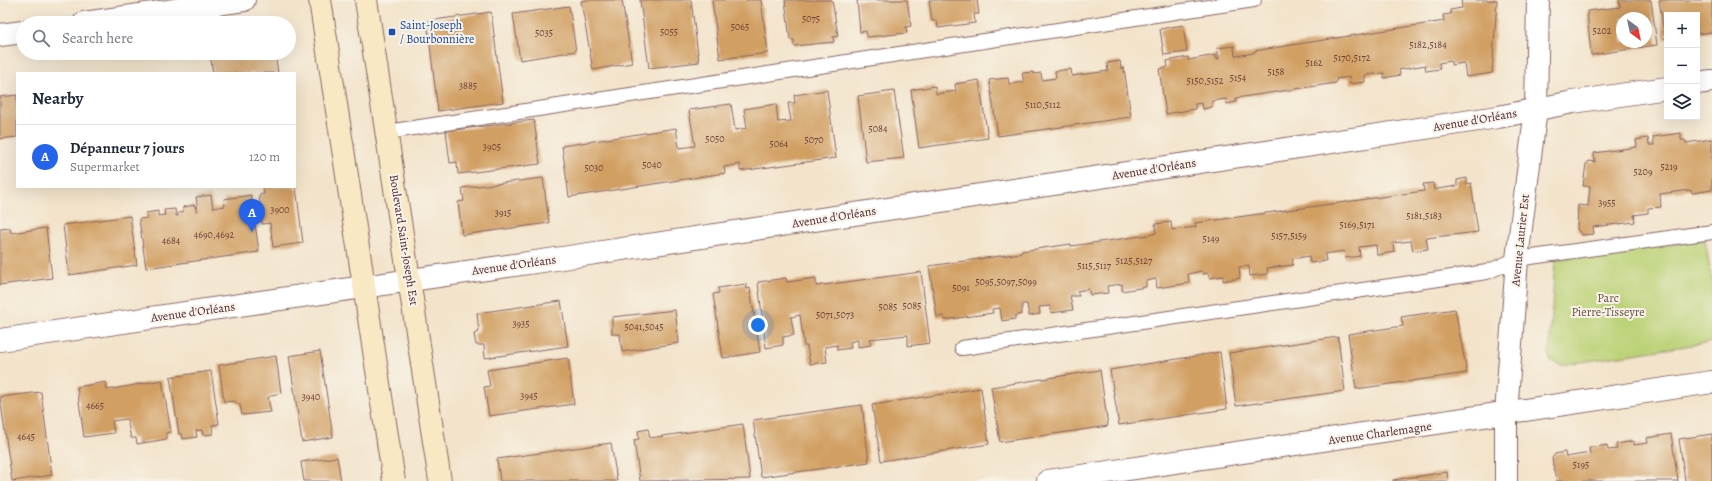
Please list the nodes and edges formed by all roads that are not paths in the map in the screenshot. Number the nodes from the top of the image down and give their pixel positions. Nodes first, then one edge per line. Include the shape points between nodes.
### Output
1 (244, 0) edge
2 (320, 0) edge
3 (366, 0) edge
4 (1254, 0) edge
5 (1538, 0) edge
6 (133, 16) edge
7 (16, 33) edge
8 (0, 35) edge
9 (1712, 81) edge
10 (1700, 83) edge
11 (1664, 88) edge
12 (1536, 109) junction
13 (387, 132) junction
14 (1712, 232) edge
15 (1517, 259) junction
16 (410, 279) junction
17 (365, 286) junction
18 (0, 340) edge
19 (962, 348) dead end
20 (1712, 382) edge
21 (1506, 414) junction
22 (394, 481) edge
23 (440, 481) edge
24 (1048, 481) edge
25 (1506, 481) edge

1 - 6 street
2 - 17 main road
3 - 13 main road, Boulevard Saint-Joseph Est
4 - 13 lane
5 - 12 street, Avenue Laurier Est
7 - 8 street
9 - 10 street
11 - 12 street, Avenue d'Orléans
12 - 15 street, Avenue Laurier Est
12 - 16 street, Avenue d'Orléans via 1482,120
13 - 16 main road, Boulevard Saint-Joseph Est
14 - 15 lane
15 - 19 lane via 1487,272
15 - 21 street, Avenue Laurier Est
16 - 17 street, Avenue d'Orléans
16 - 23 main road, Boulevard Saint-Joseph Est
17 - 18 street, Avenue d'Orléans
17 - 22 main road
20 - 21 street, Avenue Charlemagne
21 - 24 street, Avenue Charlemagne
21 - 25 street, Avenue Laurier Est

